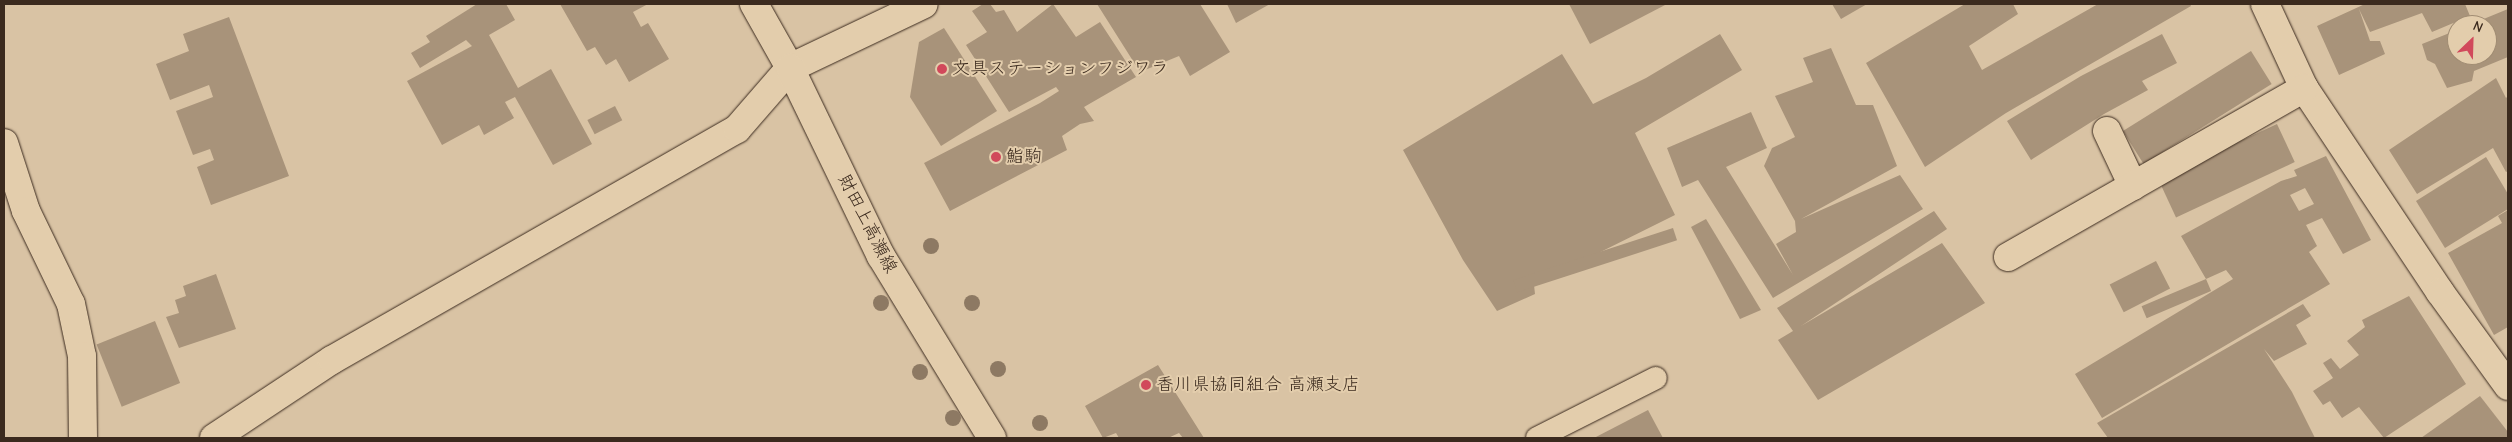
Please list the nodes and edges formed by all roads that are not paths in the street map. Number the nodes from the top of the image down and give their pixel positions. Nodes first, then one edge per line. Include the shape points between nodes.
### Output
1 (754, 4) edge
2 (2265, 4) edge
3 (920, 5) edge
4 (790, 68) junction
5 (2304, 88) junction
6 (2107, 131) dead end
7 (4, 143) edge
8 (2133, 186) junction
9 (2008, 257) dead end
10 (1656, 378) dead end
11 (2508, 386) edge
12 (83, 438) edge
13 (214, 438) edge
14 (992, 438) edge
15 (1537, 438) edge

1 - 4 street, 財田上高瀬線
2 - 5 street
3 - 4 street
4 - 13 street via 737,128 332,360
4 - 14 street, 財田上高瀬線 via 881,256
5 - 8 street
5 - 11 street via 2440,292
6 - 8 street
7 - 12 street via 26,211 71,304 82,356
8 - 9 street
10 - 15 lane

